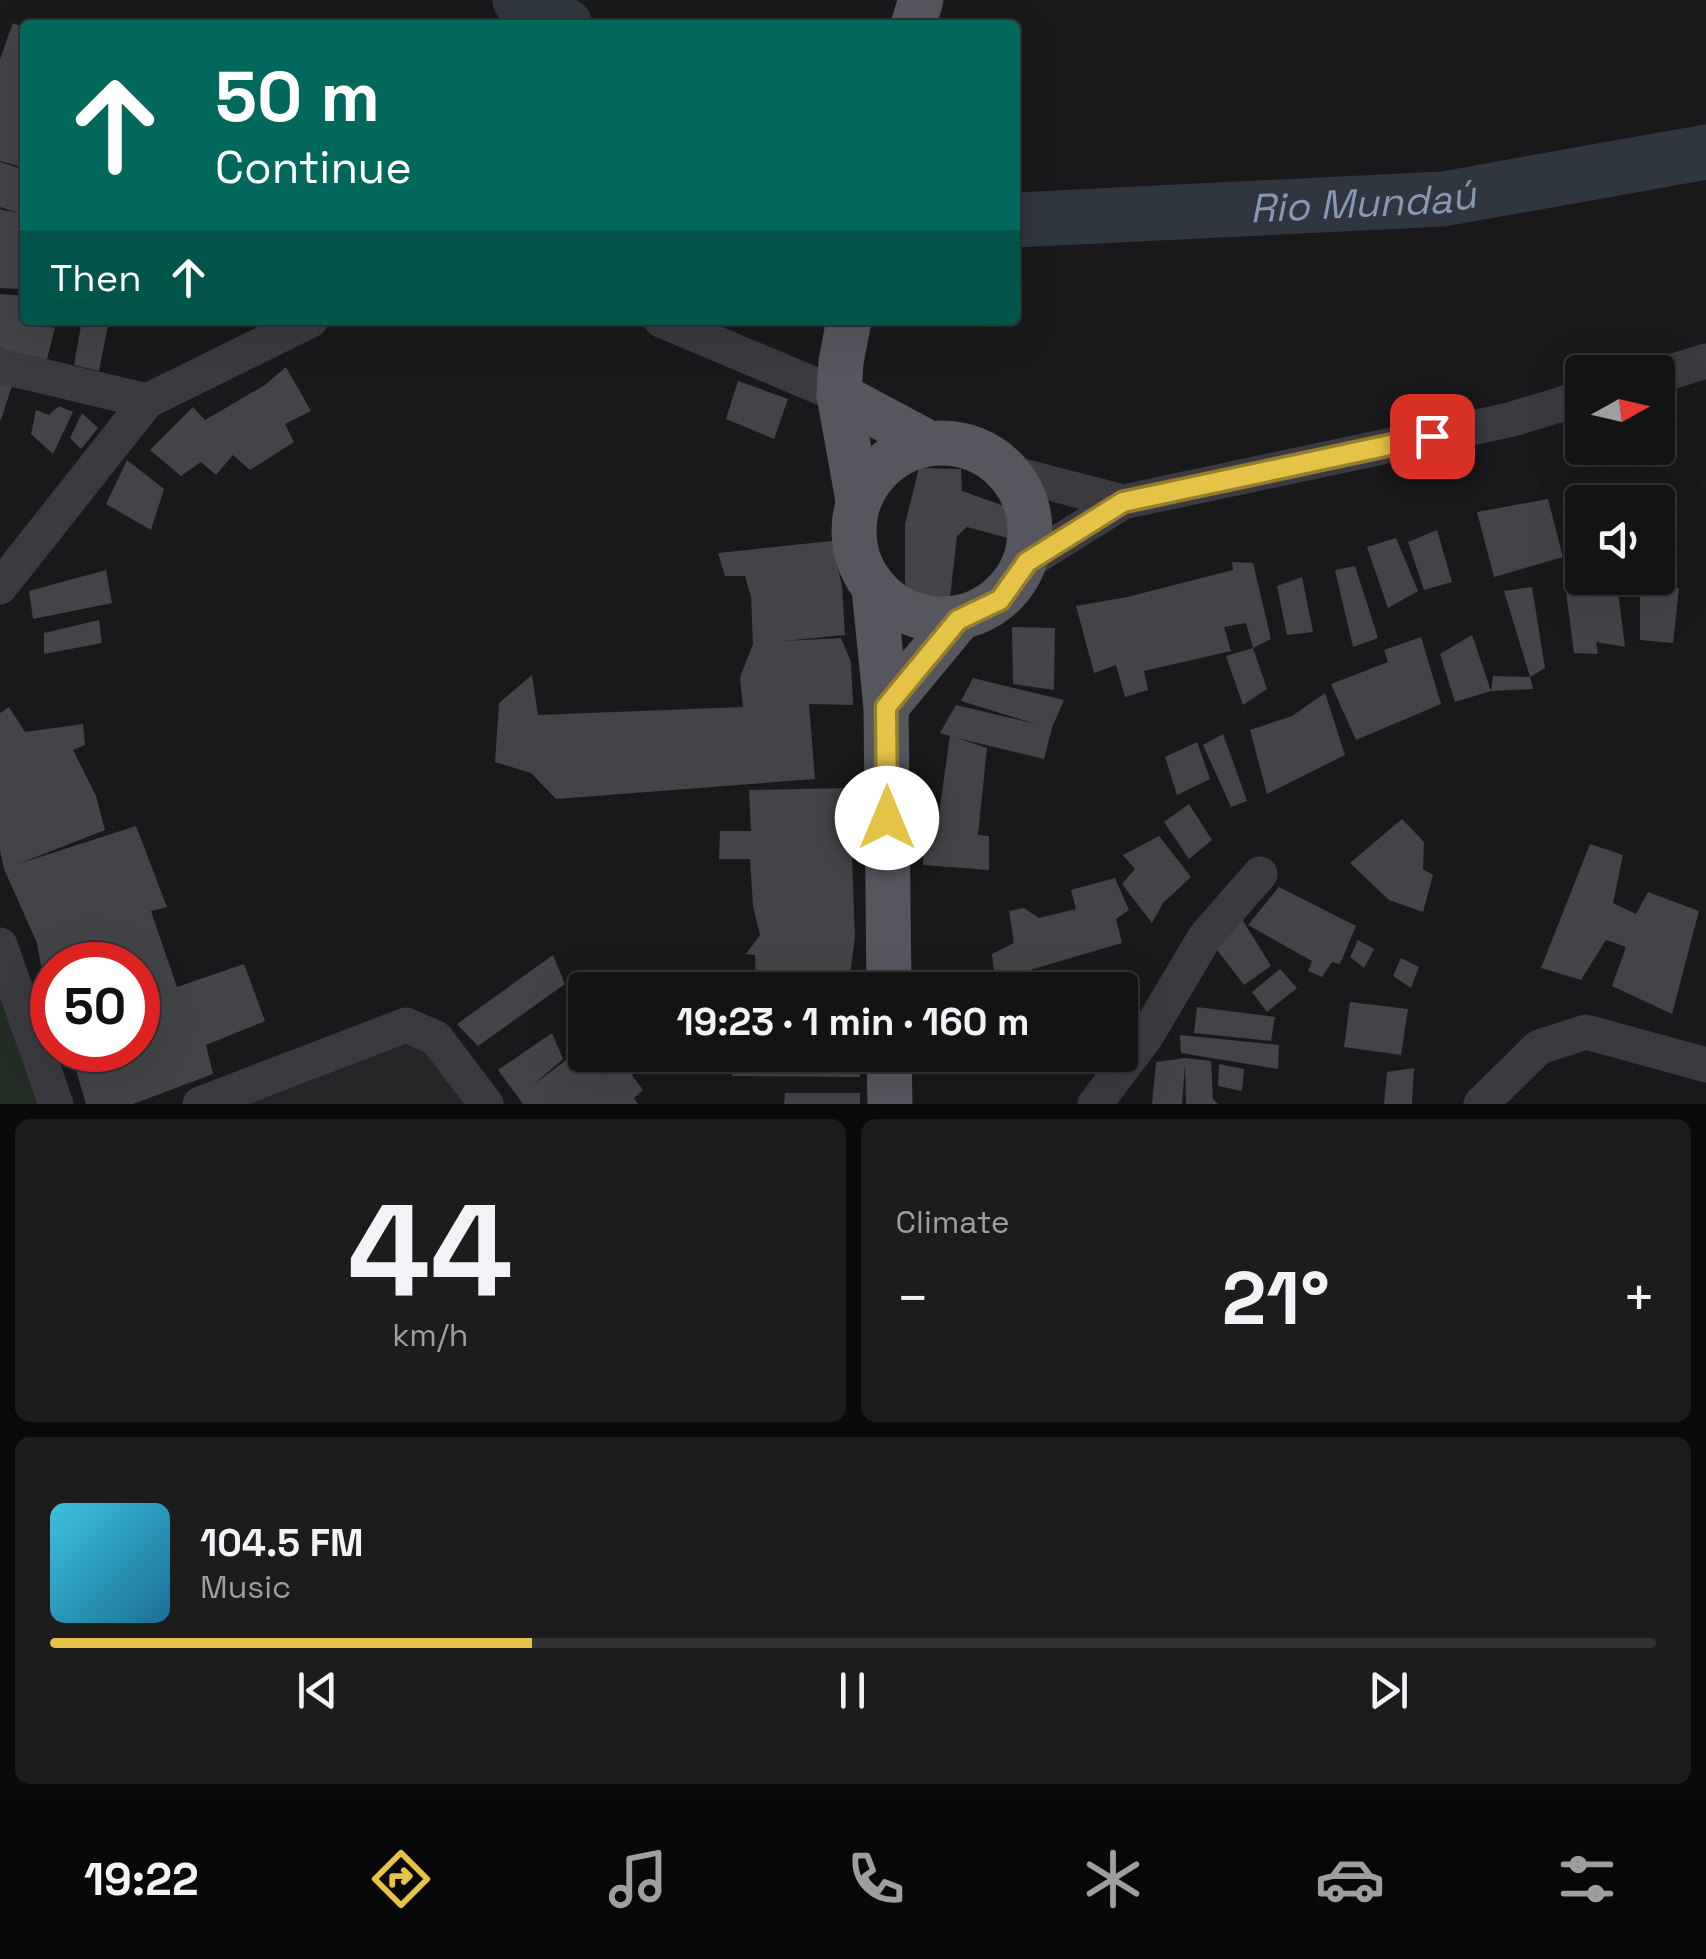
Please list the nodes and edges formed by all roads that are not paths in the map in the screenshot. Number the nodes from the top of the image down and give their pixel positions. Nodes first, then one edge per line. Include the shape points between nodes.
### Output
1 (301, 325) edge
2 (684, 325) edge
3 (843, 359) edge
4 (1706, 361) edge
5 (0, 366) edge
6 (1675, 371) edge
7 (147, 401) junction
8 (1565, 403) edge
9 (927, 442) junction
10 (1011, 473) junction
11 (858, 500) junction
12 (1123, 502) junction
13 (1027, 562) junction
14 (0, 587) edge
15 (874, 590) junction
16 (958, 620) junction
17 (886, 707) junction
18 (1260, 874) dead end
19 (0, 945) edge
20 (888, 972) edge
21 (1706, 1065) edge
22 (889, 1072) edge
23 (56, 1104) edge
24 (200, 1104) edge
25 (486, 1104) edge
26 (890, 1104) edge
27 (1095, 1104) edge
28 (1480, 1104) edge

1 - 7 street
2 - 3 street
3 - 9 main road
3 - 11 main road
4 - 6 street
5 - 7 street
7 - 14 street
8 - 12 street
9 - 10 main road via 973,446
9 - 11 main road via 885,462
10 - 12 street
10 - 13 main road via 1031,515
11 - 15 main road via 854,547
12 - 13 street
13 - 16 main road via 1000,600
15 - 16 main road via 912,616
15 - 17 main road
16 - 17 main road
17 - 20 main road
18 - 27 street via 1205,937 1145,1038
19 - 23 street
21 - 28 street via 1586,1032 1539,1047
22 - 26 main road
24 - 25 street via 406,1024 436,1038

